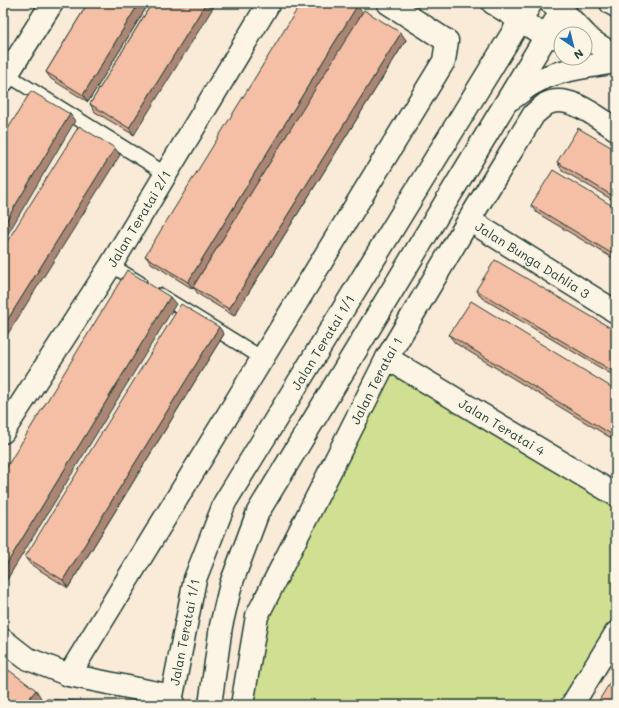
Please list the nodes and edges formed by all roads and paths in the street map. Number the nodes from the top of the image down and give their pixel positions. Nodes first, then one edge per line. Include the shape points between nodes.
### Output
1 (52, 3) edge
2 (269, 3) edge
3 (388, 3) edge
4 (494, 3) edge
5 (611, 3) edge
6 (556, 6) edge
7 (616, 6) edge
8 (526, 11) edge
9 (554, 26) edge
10 (575, 26) edge
11 (553, 37) edge
12 (593, 42) edge
13 (616, 56) edge
14 (616, 62) edge
15 (4, 76) edge
16 (504, 105) junction
17 (616, 129) edge
18 (166, 174) junction
19 (469, 220) junction
20 (111, 265) junction
21 (616, 312) edge
22 (262, 358) junction
23 (387, 358) junction
24 (10, 404) edge
25 (3, 432) edge
26 (616, 495) edge
27 (616, 633) edge
28 (3, 640) edge
29 (69, 675) junction
30 (172, 700) edge
31 (210, 705) edge
32 (242, 705) edge
33 (572, 705) edge

1 - 15 street
2 - 18 street, Jalan Teratai 2/1
3 - 22 street via 447,41 444,61
4 - 8 street
5 - 7 street
6 - 9 street
6 - 10 street
8 - 11 street
8 - 30 street, Jalan Teratai 1/1 via 225,502 195,579
11 - 16 street
12 - 13 street
14 - 16 street via 556,74 535,82
15 - 18 lane
16 - 31 street via 258,512 231,584 221,626
17 - 19 street, Jalan Teratai 1 via 575,103 564,100 547,103 534,114
18 - 20 street, Jalan Teratai 2/1
19 - 21 street, Jalan Bunga Dahlia 3
19 - 23 street, Jalan Teratai 1
20 - 22 lane
20 - 24 street, Jalan Teratai 2/1
22 - 29 street
23 - 26 street, Jalan Teratai 4
23 - 32 street, Jalan Teratai 1 via 257,616
24 - 25 street, Jalan Teratai 2/1
27 - 33 street
28 - 29 street via 26,658
29 - 30 street

